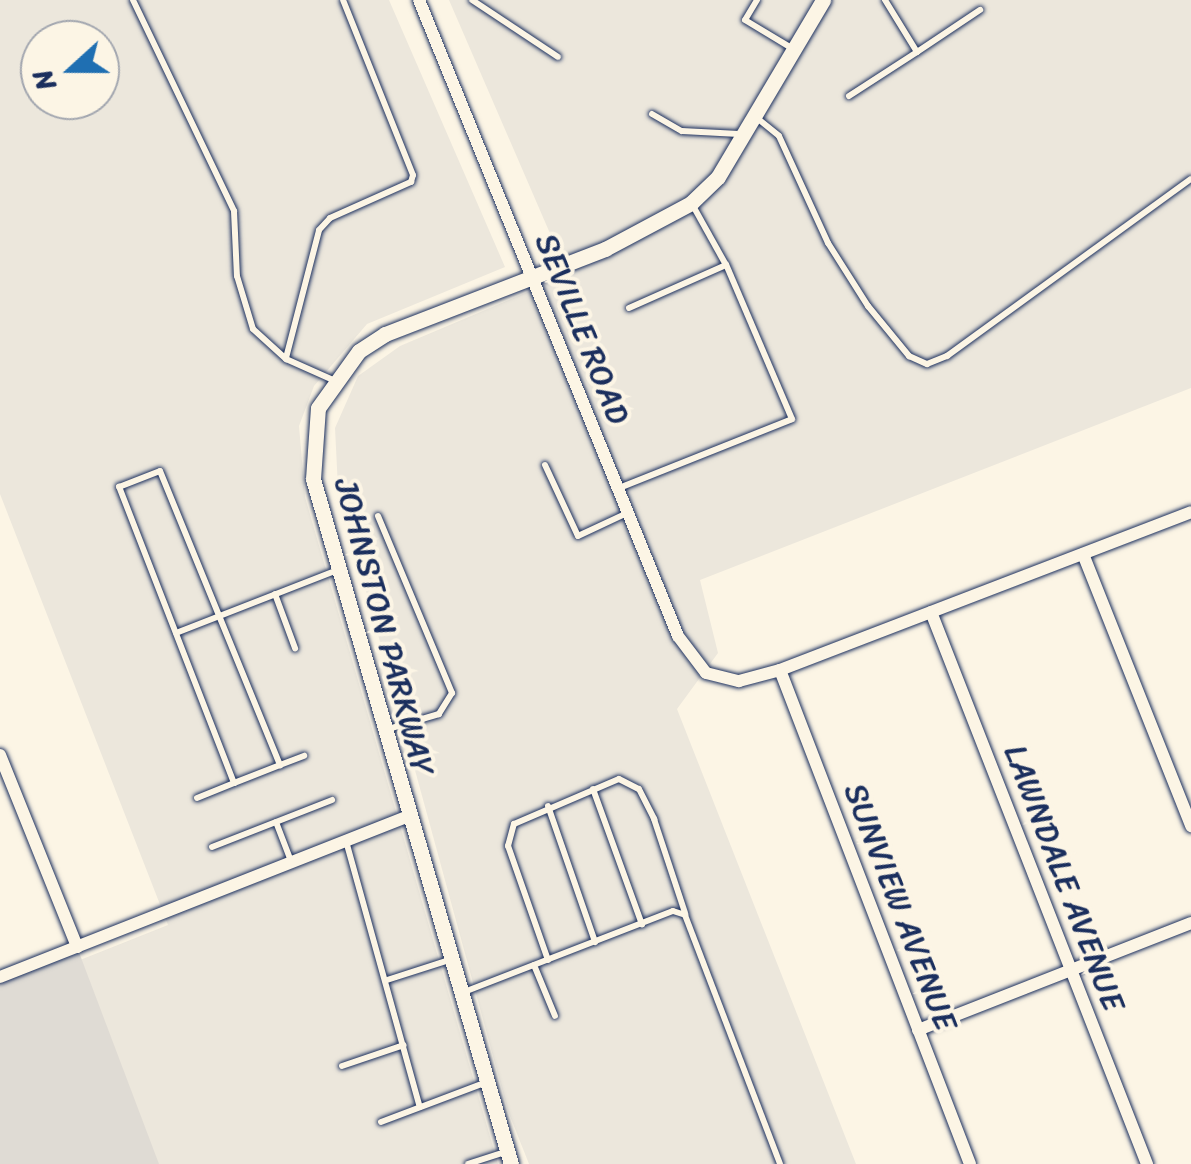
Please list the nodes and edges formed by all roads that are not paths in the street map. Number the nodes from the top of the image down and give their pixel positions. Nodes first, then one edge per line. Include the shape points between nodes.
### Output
1 (132, 0) edge
2 (342, 0) edge
3 (419, 0) edge
4 (472, 0) edge
5 (757, 0) edge
6 (823, 0) edge
7 (885, 0) edge
8 (980, 10) dead end
9 (794, 50) junction
10 (917, 52) junction
11 (558, 57) dead end
12 (849, 96) dead end
13 (652, 114) dead end
14 (756, 118) junction
15 (746, 134) junction
16 (1191, 179) edge
17 (691, 203) junction
18 (726, 264) junction
19 (531, 278) junction
20 (629, 308) dead end
21 (286, 359) junction
22 (333, 380) junction
23 (545, 465) dead end
24 (618, 488) junction
25 (1191, 512) edge
26 (628, 513) junction
27 (378, 516) dead end
28 (1083, 554) junction
29 (339, 570) junction
30 (275, 594) junction
31 (932, 612) junction
32 (219, 616) junction
33 (176, 633) junction
34 (295, 648) dead end
35 (780, 670) junction
36 (384, 730) junction
37 (0, 755) edge
38 (304, 756) dead end
39 (280, 765) junction
40 (234, 783) junction
41 (593, 789) junction
42 (198, 798) dead end
43 (332, 800) dead end
44 (548, 806) junction
45 (408, 816) junction
46 (276, 822) junction
47 (1191, 826) edge
48 (346, 841) junction
49 (212, 847) dead end
50 (292, 862) junction
51 (685, 914) junction
52 (1191, 922) edge
53 (642, 924) junction
54 (595, 942) junction
55 (77, 946) junction
56 (449, 960) junction
57 (548, 960) junction
58 (534, 966) junction
59 (1070, 970) junction
60 (0, 977) edge
61 (387, 980) junction
62 (458, 994) junction
63 (555, 1016) dead end
64 (918, 1030) junction
65 (404, 1045) junction
66 (342, 1066) dead end
67 (484, 1083) junction
68 (420, 1107) junction
69 (381, 1122) dead end
70 (508, 1158) edge
71 (468, 1164) edge
72 (780, 1164) edge
73 (970, 1164) edge
74 (1147, 1164) edge

1 - 21 lane via 234,211 237,276 253,329
2 - 21 lane via 413,175 411,182 330,218 319,230
3 - 19 street, SEVILLE ROAD
4 - 11 lane
5 - 9 lane via 745,20
6 - 9 street, JOHNSTON PARKWAY
7 - 10 lane
8 - 10 lane
9 - 14 street, JOHNSTON PARKWAY
10 - 12 lane
13 - 15 lane via 682,131
14 - 15 street, JOHNSTON PARKWAY
14 - 16 lane via 779,136 828,243 868,306 908,356 927,364
15 - 17 street, JOHNSTON PARKWAY
17 - 18 lane
17 - 19 street, JOHNSTON PARKWAY via 648,230
18 - 20 lane
18 - 24 lane via 792,419
19 - 22 street, JOHNSTON PARKWAY via 386,334
19 - 24 street, SEVILLE ROAD
21 - 22 lane
22 - 29 street, JOHNSTON PARKWAY via 312,438 314,479
23 - 26 lane via 578,536
24 - 26 street, SEVILLE ROAD
25 - 28 street
26 - 35 street, SEVILLE ROAD via 678,636 706,673 739,681
27 - 36 lane via 452,693 447,709
28 - 31 street
28 - 47 street
29 - 30 lane
29 - 36 street, JOHNSTON PARKWAY
30 - 32 lane
30 - 34 lane
31 - 35 street
31 - 59 street, LAWNDALE AVENUE
32 - 33 lane
32 - 33 lane via 160,471 119,488
32 - 39 lane
33 - 40 lane
35 - 64 street, SUNVIEW AVENUE
36 - 45 street, JOHNSTON PARKWAY
37 - 55 street
38 - 39 lane
39 - 40 lane
40 - 42 lane
41 - 44 lane
41 - 51 lane via 620,779 639,788
41 - 53 lane
43 - 46 lane
44 - 54 lane
44 - 57 lane via 514,824 508,846
45 - 48 street
45 - 56 street, JOHNSTON PARKWAY
46 - 49 lane
46 - 50 lane
48 - 50 street
48 - 61 lane
50 - 55 street
51 - 53 lane
51 - 72 lane
52 - 59 street
53 - 54 lane
54 - 57 lane
55 - 60 street
56 - 61 lane
56 - 62 street, JOHNSTON PARKWAY
57 - 58 lane
58 - 62 lane
58 - 63 lane
59 - 64 street
59 - 74 street, LAWNDALE AVENUE
61 - 65 lane
62 - 67 street, JOHNSTON PARKWAY
64 - 73 street, SUNVIEW AVENUE
65 - 66 lane
65 - 68 lane
67 - 68 lane
67 - 70 street, JOHNSTON PARKWAY
68 - 69 lane
70 - 71 lane

